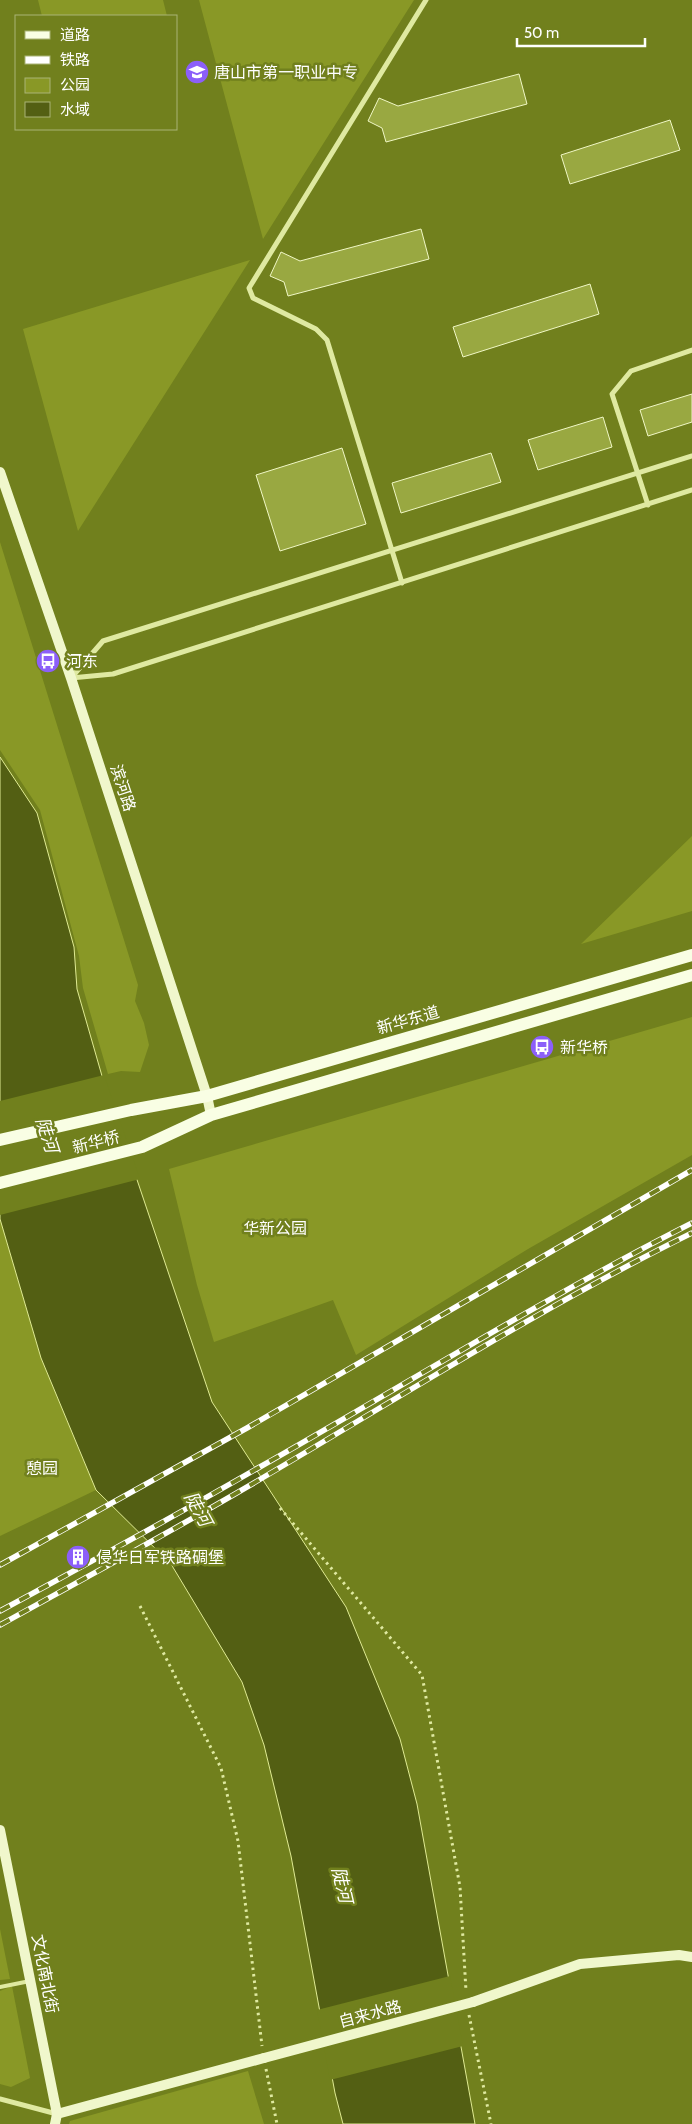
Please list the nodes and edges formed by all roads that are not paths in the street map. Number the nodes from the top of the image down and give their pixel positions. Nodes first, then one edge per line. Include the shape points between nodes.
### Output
1 (426, 0) edge
2 (692, 350) edge
3 (692, 456) edge
4 (0, 472) edge
5 (637, 473) junction
6 (692, 490) edge
7 (648, 504) junction
8 (392, 550) junction
9 (402, 582) junction
10 (72, 678) junction
11 (692, 955) edge
12 (692, 976) edge
13 (207, 1096) junction
14 (131, 1110) joint
15 (211, 1116) junction
16 (0, 1140) edge
17 (0, 1183) edge
18 (0, 1830) edge
19 (692, 1957) edge
20 (31, 1981) junction
21 (0, 1987) edge
22 (0, 2099) edge
23 (56, 2119) edge

1 - 8 street via 249,288 253,298 316,329 327,340
2 - 5 street via 631,371 612,394
3 - 5 street
4 - 10 street, 滨河路
5 - 7 street
5 - 8 street
6 - 7 street
7 - 9 street
8 - 9 street
8 - 10 street via 103,641
9 - 10 street via 113,674
10 - 13 street, 滨河路
11 - 13 main road, 新华东道
12 - 15 main road
13 - 14 main road, 新华东道
13 - 15 street, 滨河路
14 - 16 main road, 新华桥
15 - 17 main road, 新华桥 via 142,1147
18 - 20 street, 文化南北街
19 - 23 street, 自来水路, bridge via 679,1955 580,1964 471,2006 264,2058
20 - 21 lane
20 - 23 street, 文化南北街
22 - 23 street

